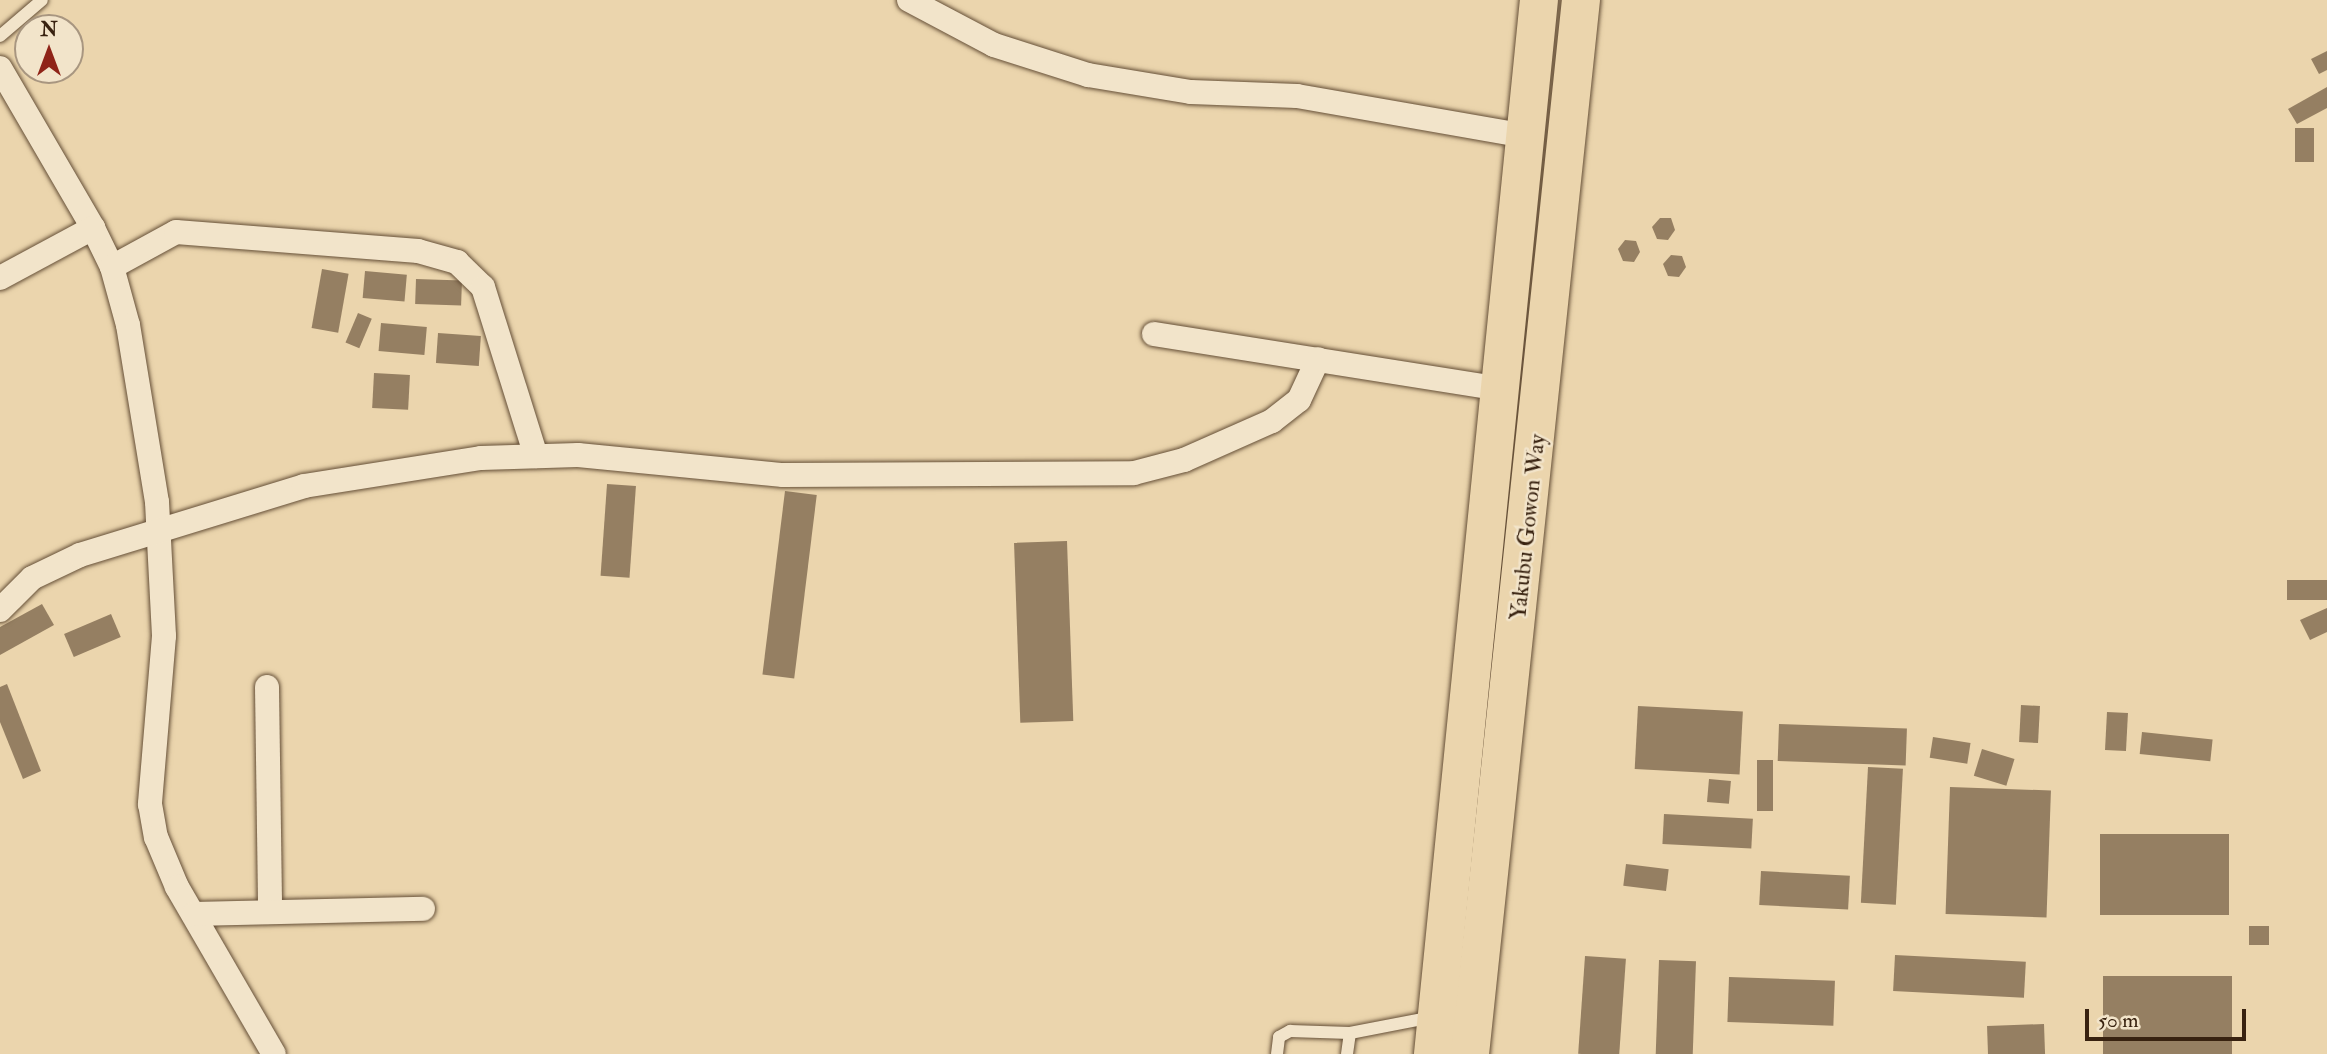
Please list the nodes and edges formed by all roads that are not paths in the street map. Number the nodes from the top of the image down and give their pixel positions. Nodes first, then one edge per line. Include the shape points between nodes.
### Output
1 (42, 0) edge
2 (909, 0) edge
3 (1539, 0) edge
4 (1581, 0) edge
5 (0, 36) edge
6 (0, 68) edge
7 (1527, 136) junction
8 (93, 228) junction
9 (113, 267) junction
10 (0, 278) edge
11 (1154, 334) dead end
12 (1318, 359) junction
13 (1500, 389) junction
14 (536, 456) junction
15 (1487, 516) junction
16 (1528, 518) junction
17 (158, 534) junction
18 (0, 610) edge
19 (267, 687) dead end
20 (423, 909) dead end
21 (270, 912) junction
22 (194, 914) junction
23 (1437, 1016) junction
24 (1350, 1033) junction
25 (274, 1054) edge
26 (1277, 1054) edge
27 (1347, 1054) edge
28 (1433, 1054) edge
29 (1470, 1054) edge

1 - 5 lane
2 - 7 street via 994,45 1088,75 1191,92 1297,96
3 - 7 highway, Yakubu Gowon Way
4 - 16 highway, Yakubu Gowon Way
6 - 8 street
7 - 13 highway, Yakubu Gowon Way
8 - 9 street
8 - 10 street
9 - 14 street via 176,232 405,250 457,262 483,287
9 - 17 street via 128,325
11 - 12 street
12 - 13 street
12 - 14 street via 1299,400 1272,421 1184,460 1134,474 783,475
13 - 15 highway, Yakubu Gowon Way
14 - 17 street via 481,458 304,486
15 - 16 highway
15 - 23 highway, Yakubu Gowon Way
16 - 29 highway, Yakubu Gowon Way
17 - 18 street via 80,555 32,578
17 - 22 street via 164,636 150,804 156,837
19 - 21 street
20 - 21 street
21 - 22 street
22 - 25 street
23 - 24 lane
23 - 28 highway, Yakubu Gowon Way
24 - 26 lane via 1290,1031 1279,1037
24 - 27 lane

